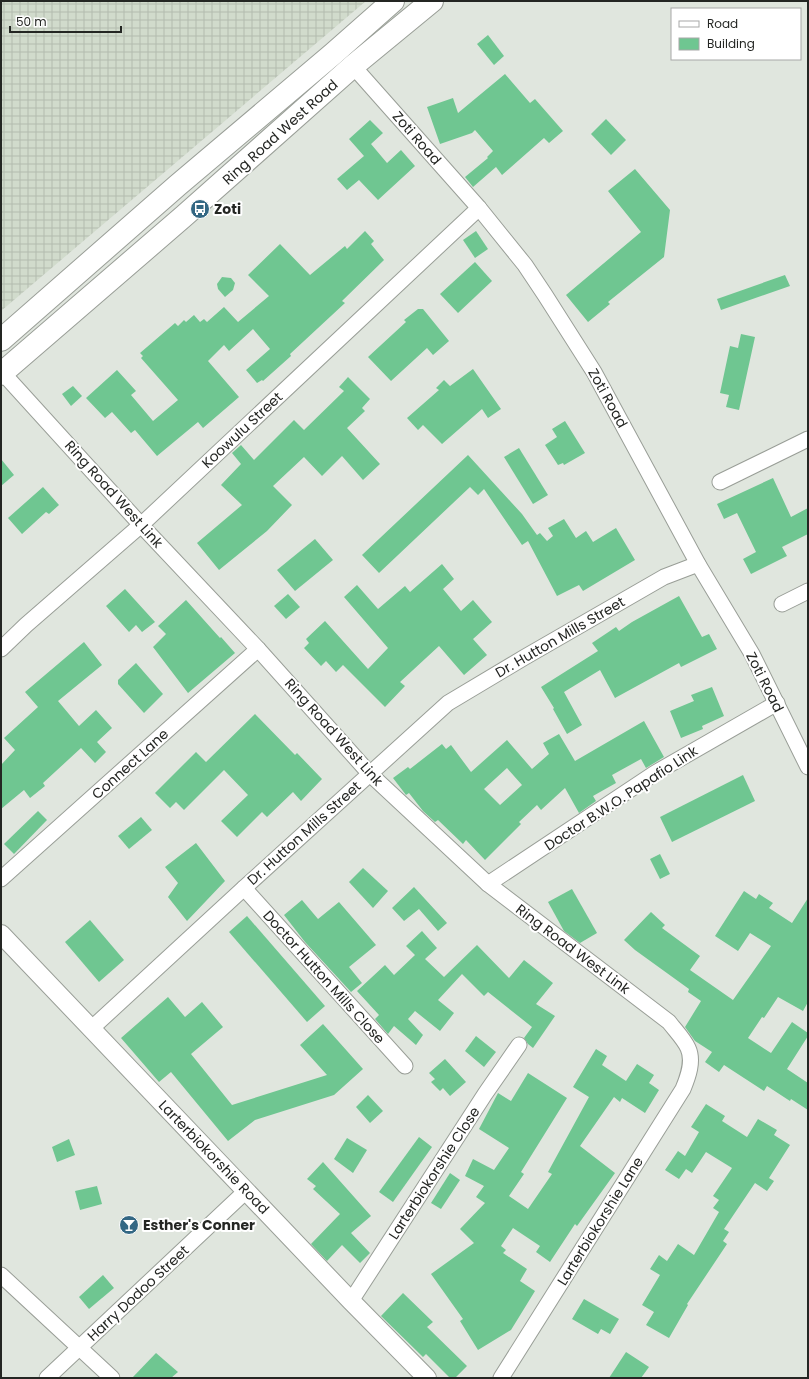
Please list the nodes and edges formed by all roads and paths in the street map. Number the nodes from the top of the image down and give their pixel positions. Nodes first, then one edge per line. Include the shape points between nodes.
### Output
1 (393, 1) edge
2 (432, 1) edge
3 (354, 66) junction
4 (479, 208) junction
5 (1, 340) edge
6 (2, 373) edge
7 (808, 438) edge
8 (720, 482) dead end
9 (141, 525) junction
10 (698, 564) junction
11 (808, 591) edge
12 (782, 604) dead end
13 (1, 649) edge
14 (258, 649) junction
15 (777, 704) junction
16 (808, 767) edge
17 (370, 774) junction
18 (1, 879) edge
19 (488, 884) junction
20 (244, 888) junction
21 (1, 934) edge
22 (92, 1028) junction
23 (519, 1045) dead end
24 (691, 1060) joint
25 (405, 1066) dead end
26 (246, 1191) junction
27 (1, 1276) edge
28 (351, 1301) junction
29 (79, 1348) junction
30 (47, 1378) edge
31 (112, 1378) edge
32 (427, 1378) edge
33 (501, 1378) edge

1 - 5 main road, Ring Road West Road
2 - 3 main road, Ring Road West Road
3 - 4 street, Zoti Road
3 - 6 main road, Ring Road West Road
4 - 9 street, Koowulu Street
4 - 10 street, Zoti Road via 525,265 594,372
6 - 9 street, Ring Road West Link
7 - 8 street
9 - 13 street, Koowulu Street
9 - 14 street, Ring Road West Link
10 - 15 street, Zoti Road via 752,654
10 - 17 street, Dr. Hutton Mills Street via 664,577 448,703
11 - 12 street
14 - 17 street, Ring Road West Link
14 - 18 street, Connect Lane
15 - 16 street, Zoti Road
15 - 19 street, Doctor B.W.O. Papafio Link via 655,773
17 - 19 street, Ring Road West Link
17 - 20 street, Dr. Hutton Mills Street
19 - 24 street, Ring Road West Link via 669,1022 688,1048
20 - 22 street, Dr. Hutton Mills Street
20 - 25 street, Doctor Hutton Mills Close
21 - 22 street, Larterbiokorshie Road
22 - 26 street, Larterbiokorshie Road
23 - 28 street, Larterbiokorshie Close
24 - 33 street, Larterbiokorshie Lane via 683,1089
26 - 28 street, Larterbiokorshie Road
26 - 29 street, Harry Dodoo Street
27 - 29 street
28 - 32 street, Larterbiokorshie Road
29 - 30 street, Harry Dodoo Street
29 - 31 street

